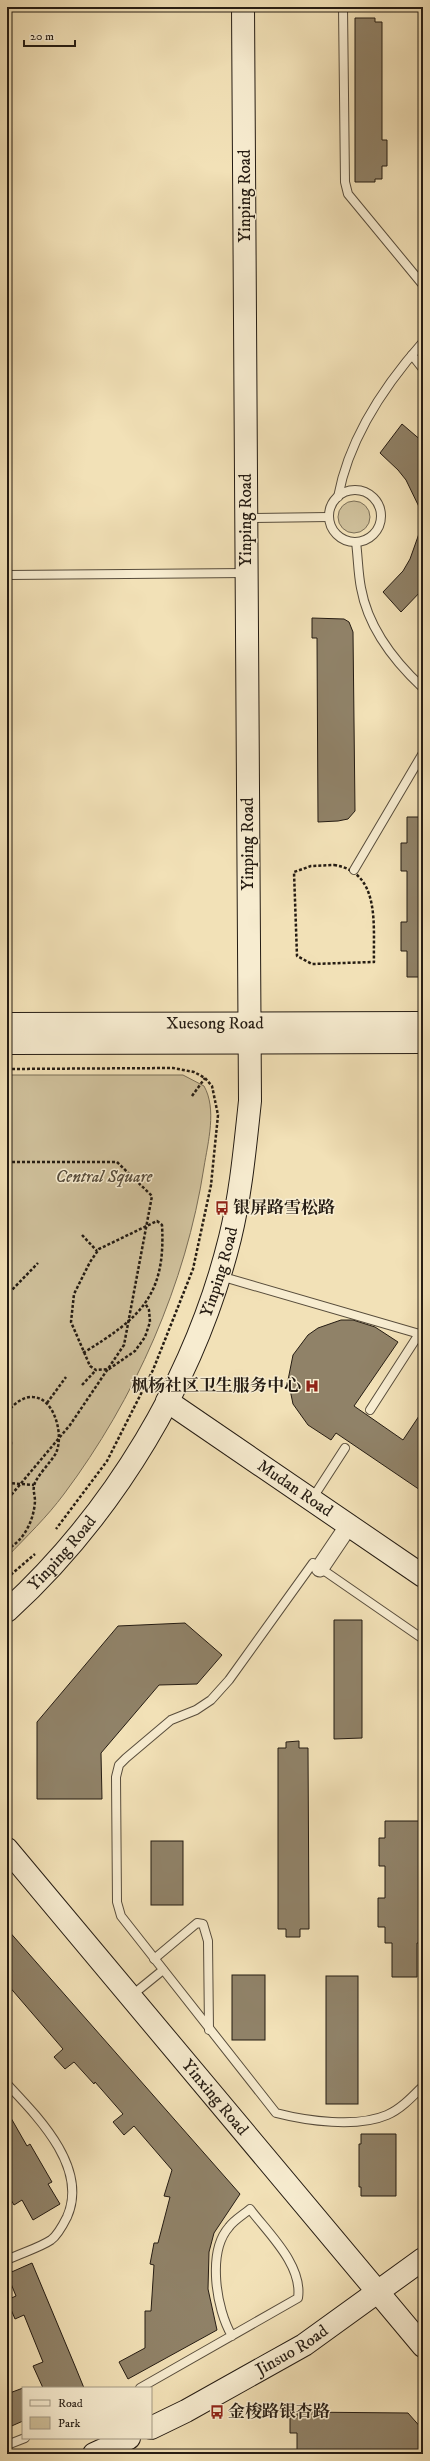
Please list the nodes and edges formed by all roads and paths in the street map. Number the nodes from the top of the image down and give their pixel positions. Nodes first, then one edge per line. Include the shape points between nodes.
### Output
1 (244, 7) edge
2 (343, 7) edge
3 (423, 285) edge
4 (423, 342) edge
5 (412, 355) junction
6 (423, 369) edge
7 (338, 497) junction
8 (329, 517) junction
9 (246, 518) junction
10 (356, 542) junction
11 (247, 573) junction
12 (7, 575) edge
13 (423, 688) edge
14 (423, 753) edge
15 (354, 870) junction
16 (423, 1023) edge
17 (7, 1024) edge
18 (250, 1033) junction
19 (423, 1042) edge
20 (7, 1043) edge
21 (7, 1069) edge
22 (205, 1078) junction
23 (192, 1096) dead end
24 (7, 1162) edge
25 (147, 1224) junction
26 (82, 1235) dead end
27 (97, 1251) junction
28 (38, 1263) dead end
29 (219, 1276) junction
30 (10, 1293) dead end
31 (145, 1303) junction
32 (128, 1322) junction
33 (421, 1335) edge
34 (83, 1353) junction
35 (96, 1370) junction
36 (107, 1370) junction
37 (66, 1377) dead end
38 (82, 1385) dead end
39 (167, 1401) junction
40 (47, 1403) junction
41 (370, 1410) dead end
42 (7, 1412) edge
43 (7, 1417) edge
44 (58, 1440) junction
45 (345, 1448) dead end
46 (7, 1476) edge
47 (7, 1483) edge
48 (20, 1485) junction
49 (34, 1485) junction
50 (7, 1500) edge
51 (312, 1500) junction
52 (349, 1525) junction
53 (52, 1534) dead end
54 (7, 1549) edge
55 (38, 1550) dead end
56 (320, 1568) junction
57 (423, 1576) edge
58 (7, 1578) edge
59 (7, 1611) edge
60 (423, 1639) edge
61 (7, 1849) edge
62 (154, 1959) junction
63 (163, 1970) junction
64 (130, 1996) junction
65 (209, 2030) junction
66 (7, 2084) edge
67 (423, 2086) edge
68 (423, 2259) edge
69 (7, 2260) edge
70 (378, 2292) junction
71 (232, 2336) junction
72 (423, 2346) edge
73 (142, 2387) edge
74 (152, 2428) edge
75 (22, 2439) edge
76 (127, 2439) edge
77 (7, 2445) edge
78 (100, 2453) edge

1 - 9 street, Yinping Road
2 - 3 lane via 345,182 348,194
4 - 5 lane
5 - 6 lane
5 - 7 lane via 379,398 357,436 341,477
7 - 8 lane via 332,503
7 - 10 lane via 345,492 361,491 368,494 378,506 378,528 367,539
8 - 9 lane
8 - 10 lane via 337,536
9 - 11 street, Yinping Road
10 - 13 lane via 361,588 367,609 388,649
11 - 12 lane
11 - 18 street, Yinping Road
14 - 15 lane
15 - 15 path via 364,880 370,896 374,962 312,964 297,956 294,872 324,865
16 - 18 street, Xuesong Road
17 - 18 street, Xuesong Road
18 - 19 street, Xuesong Road
18 - 20 street, Xuesong Road
18 - 29 street, Yinping Road via 250,1101 244,1163 230,1238
21 - 22 path via 173,1068 194,1072
22 - 23 path
22 - 53 path via 212,1086 218,1115 211,1185 193,1269 153,1370 107,1461
24 - 25 path via 117,1162 152,1196
25 - 27 path
25 - 31 path via 157,1221 162,1225 162,1259 156,1285
25 - 32 path
26 - 27 path
27 - 34 path via 74,1294 71,1316
28 - 30 path
29 - 33 lane
29 - 39 street, Yinping Road via 192,1350
31 - 32 path
31 - 36 path via 149,1310 150,1322 145,1337 135,1351
32 - 34 path
32 - 36 path via 124,1345
33 - 41 lane
34 - 35 path via 90,1366
35 - 36 path
35 - 38 path
36 - 44 path
37 - 40 path
39 - 51 street, Mudan Road
39 - 59 street, Yinping Road via 115,1489 54,1564
40 - 42 path via 42,1399 29,1397 19,1401
40 - 44 path via 54,1413
43 - 46 path via 12,1443
44 - 48 path
44 - 49 path via 56,1453
45 - 51 lane
47 - 48 path
48 - 49 path
48 - 50 path
49 - 54 path via 35,1501 31,1520 18,1542
51 - 52 street, Mudan Road
52 - 56 street
52 - 57 street, Mudan Road
55 - 58 path
56 - 60 lane
56 - 62 lane via 313,1563 229,1680 211,1700 196,1710 171,1720 119,1765 116,1778 117,1902 121,1916
61 - 64 street, Yinxing Road
62 - 63 lane
62 - 65 lane via 197,1923 204,1924 208,1941
63 - 64 lane
63 - 65 lane
64 - 70 street, Yinxing Road
65 - 67 lane via 276,2113 346,2121 373,2120 406,2103
66 - 69 lane via 46,2126 61,2150 70,2178 72,2196 70,2210 63,2226 52,2240
68 - 70 street, Jinsuo Road
70 - 72 street, Yinxing Road
70 - 74 street, Jinsuo Road via 304,2345
71 - 71 lane via 298,2298 296,2276 250,2209 228,2227 220,2242 217,2259 216,2283 221,2308
71 - 73 lane
75 - 77 lane
76 - 78 street

